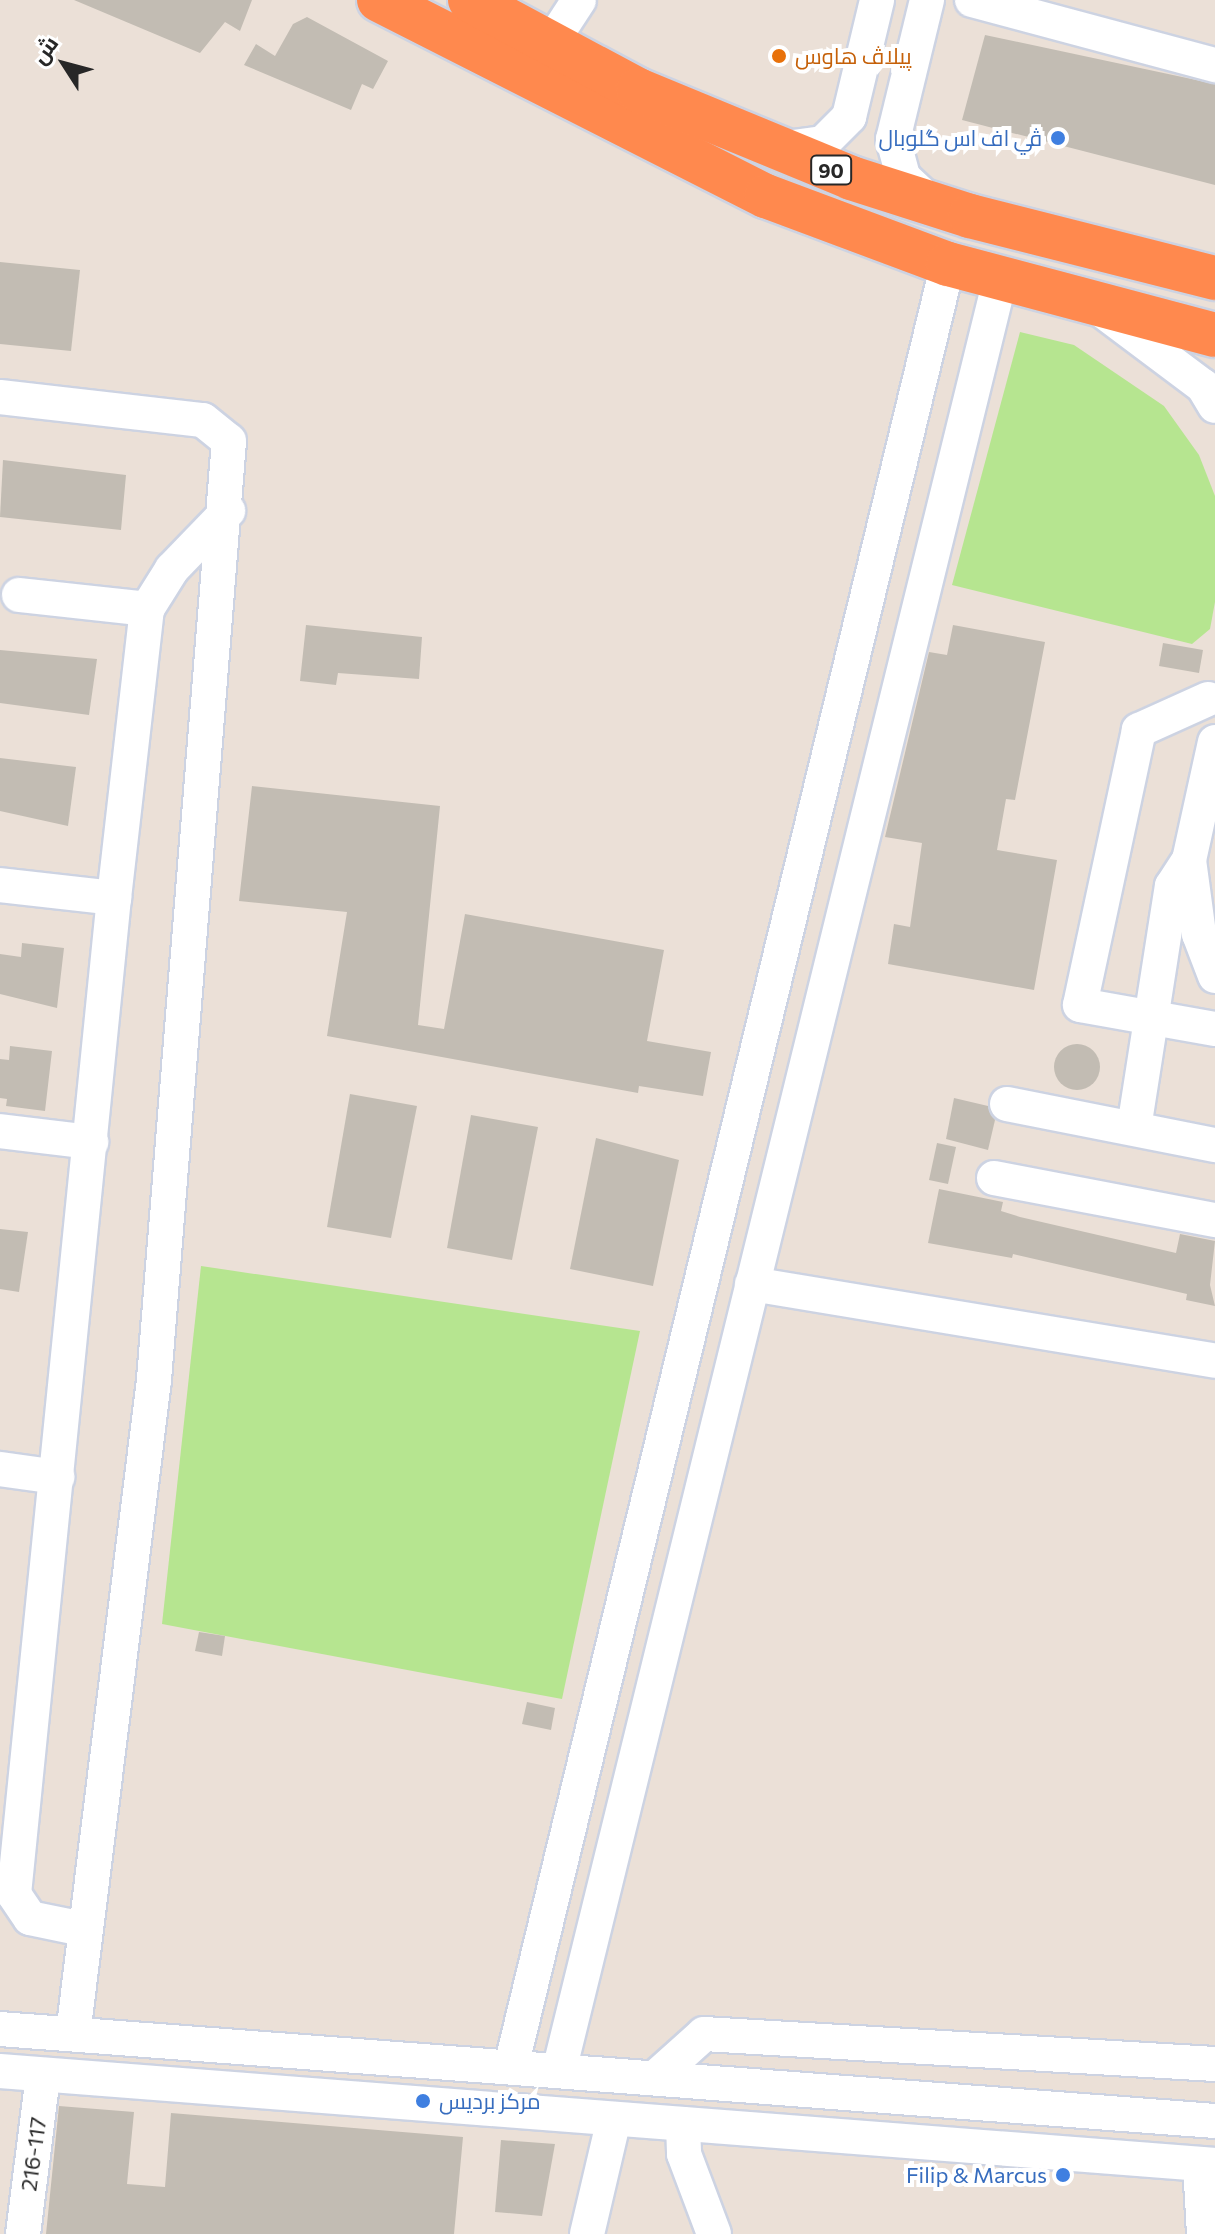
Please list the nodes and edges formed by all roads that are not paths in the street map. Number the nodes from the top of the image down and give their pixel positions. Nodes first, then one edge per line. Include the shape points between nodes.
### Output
1 (379, 0) edge
2 (470, 0) edge
3 (579, 0) edge
4 (877, 0) edge
5 (927, 0) edge
6 (972, 0) edge
7 (551, 43) junction
8 (1215, 65) edge
9 (858, 88) junction
10 (902, 100) junction
11 (775, 149) junction
12 (932, 203) junction
13 (948, 264) junction
14 (1215, 278) edge
15 (1000, 279) junction
16 (1090, 300) junction
17 (931, 332) junction
18 (1215, 335) edge
19 (981, 346) junction
20 (1211, 394) edge
21 (0, 397) edge
22 (228, 511) junction
23 (19, 595) dead end
24 (147, 609) junction
25 (1212, 684) edge
26 (1215, 743) edge
27 (1189, 860) junction
28 (0, 885) edge
29 (114, 898) junction
30 (1215, 976) edge
31 (1149, 1018) junction
32 (1215, 1029) edge
33 (1007, 1104) dead end
34 (1134, 1128) junction
35 (0, 1131) edge
36 (91, 1142) junction
37 (1215, 1145) edge
38 (994, 1178) dead end
39 (1215, 1220) edge
40 (752, 1284) junction
41 (1215, 1361) edge
42 (0, 1469) edge
43 (57, 1477) junction
44 (14, 1758) edge
45 (83, 1929) junction
46 (0, 2029) edge
47 (73, 2034) junction
48 (270, 2049) junction
49 (1215, 2064) edge
50 (511, 2067) junction
51 (0, 2071) edge
52 (559, 2071) junction
53 (43, 2075) junction
54 (655, 2078) junction
55 (264, 2092) junction
56 (614, 2119) junction
57 (1215, 2121) edge
58 (683, 2124) junction
59 (1208, 2165) edge
60 (23, 2234) edge
61 (587, 2234) edge
62 (714, 2234) edge
63 (1204, 2234) edge

1 - 13 highway, 90 via 766,196
2 - 7 highway, 90
3 - 7 street
4 - 9 street
5 - 10 street
6 - 8 street
7 - 11 highway, 90 via 638,90
9 - 10 street via 875,111 889,111
9 - 11 street via 849,117 833,136 800,150
10 - 12 street via 893,139 898,165 911,187
11 - 12 highway, 90
12 - 14 highway, 90
13 - 15 highway, 90
13 - 17 street
15 - 16 highway, 90
15 - 19 street
16 - 18 highway, 90
16 - 20 street
17 - 19 street via 958,322 974,330
17 - 50 street
19 - 40 street
21 - 22 street via 203,420 229,441
22 - 24 street via 172,569
22 - 45 street via 154,1380
23 - 24 street
24 - 29 street
25 - 26 street
25 - 31 street via 1139,730 1080,1005
26 - 27 street
27 - 30 street via 1199,934
27 - 31 street via 1172,886
28 - 29 street
29 - 36 street
31 - 32 street
31 - 34 street
33 - 34 street
34 - 37 street
35 - 36 street
36 - 43 street
38 - 39 street
40 - 41 street
40 - 52 street
42 - 43 street
43 - 44 street
44 - 45 street via 14,1894 30,1918
45 - 47 street
46 - 47 street
47 - 48 street
48 - 50 street
48 - 55 street
49 - 54 street via 704,2034
50 - 52 street
51 - 53 street
52 - 54 street
53 - 55 street
53 - 60 street, 216-117
54 - 57 street
55 - 56 street
56 - 58 street
56 - 61 street
58 - 59 street
58 - 62 street via 684,2154
59 - 63 street

